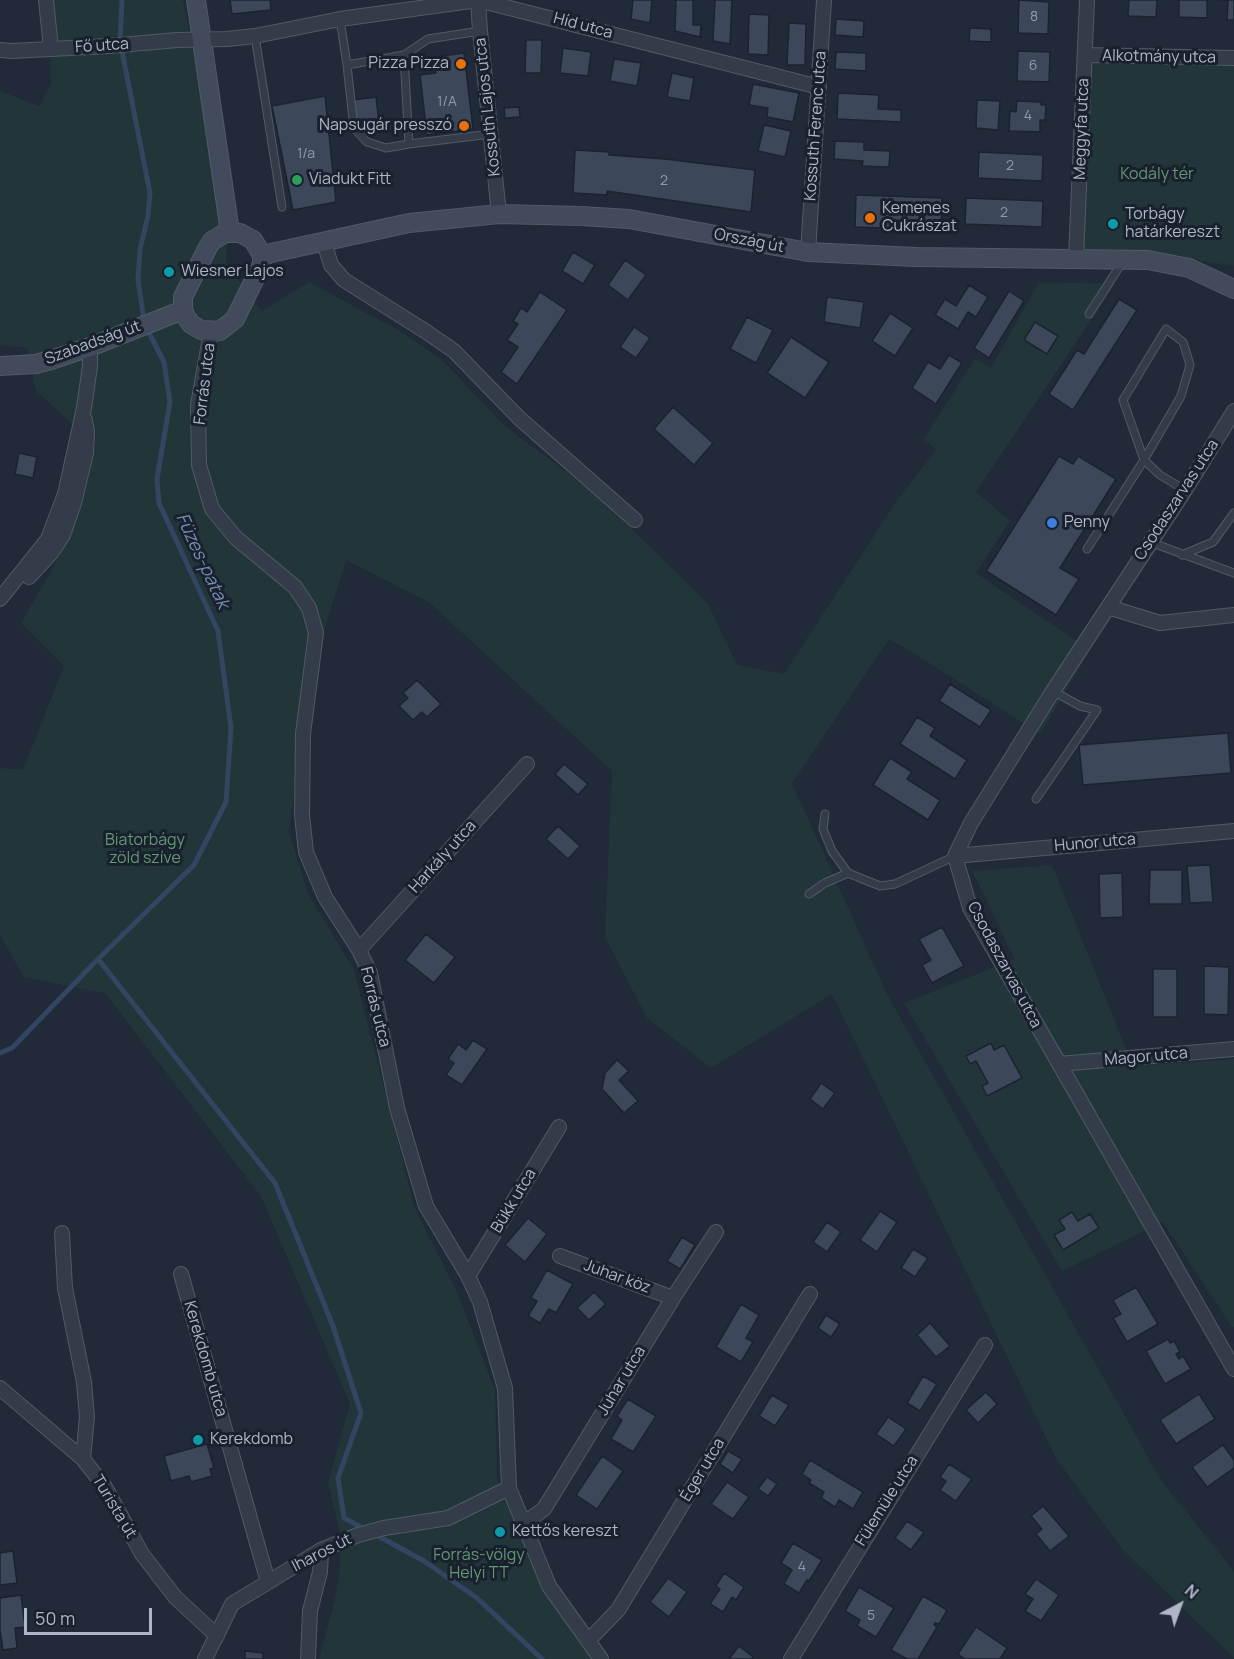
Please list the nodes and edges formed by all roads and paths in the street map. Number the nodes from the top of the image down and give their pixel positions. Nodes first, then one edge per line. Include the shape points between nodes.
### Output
1 (46, 0) edge
2 (196, 0) edge
3 (478, 0) edge
4 (824, 0) edge
5 (1087, 0) edge
6 (340, 19) junction
7 (480, 31) junction
8 (255, 36) junction
9 (202, 40) junction
10 (51, 49) junction
11 (0, 50) edge
12 (404, 55) junction
13 (1085, 55) junction
14 (1234, 58) edge
15 (346, 65) junction
16 (819, 87) junction
17 (490, 134) junction
18 (409, 144) junction
19 (282, 207) dead end
20 (499, 214) junction
21 (230, 232) junction
22 (324, 242) junction
23 (808, 252) junction
24 (262, 255) junction
25 (1076, 258) junction
26 (1124, 259) junction
27 (1234, 289) edge
28 (183, 310) junction
29 (1089, 314) dead end
30 (211, 332) junction
31 (90, 347) junction
32 (0, 366) edge
33 (1234, 411) edge
34 (1144, 460) junction
35 (1185, 490) junction
36 (1234, 513) edge
37 (635, 519) dead end
38 (1150, 542) junction
39 (1087, 549) dead end
40 (1182, 555) junction
41 (1234, 573) edge
42 (0, 599) edge
43 (1108, 607) junction
44 (1234, 615) edge
45 (1053, 691) junction
46 (527, 764) dead end
47 (1036, 799) dead end
48 (825, 814) dead end
49 (1234, 831) edge
50 (955, 856) junction
51 (848, 873) junction
52 (809, 894) dead end
53 (359, 950) junction
54 (1234, 1049) edge
55 (1059, 1064) junction
56 (560, 1126) dead end
57 (716, 1232) dead end
58 (62, 1233) dead end
59 (560, 1256) dead end
60 (181, 1274) dead end
61 (468, 1276) junction
62 (810, 1294) dead end
63 (673, 1298) junction
64 (1234, 1340) edge
65 (1218, 1342) junction
66 (985, 1345) dead end
67 (1234, 1369) edge
68 (0, 1388) edge
69 (83, 1459) junction
70 (509, 1488) junction
71 (524, 1524) junction
72 (321, 1550) junction
73 (268, 1582) junction
74 (217, 1636) junction
75 (588, 1641) junction
76 (206, 1659) edge
77 (308, 1659) edge
78 (601, 1659) edge
79 (791, 1659) edge

1 - 10 street, Fő utca
2 - 9 main road
3 - 6 street, Híd utca
3 - 7 street, Kossuth Lajos utca
3 - 16 street, Híd utca
4 - 16 street, Kossuth Ferenc utca
5 - 13 street, Meggyfa utca
6 - 8 street, Híd utca
6 - 15 lane
7 - 12 lane via 428,39
7 - 17 street, Kossuth Lajos utca
8 - 9 street, Híd utca
8 - 19 lane
9 - 10 street, Fő utca
9 - 21 main road
10 - 11 street
12 - 15 lane
12 - 18 lane
13 - 14 street, Alkotmány utca
13 - 25 street, Meggyfa utca
15 - 18 lane via 354,128 367,142 386,148
16 - 23 street, Kossuth Ferenc utca
17 - 18 lane
17 - 20 street, Kossuth Lajos utca
20 - 22 main road, Ország út via 409,223
20 - 23 main road, Ország út via 629,219
21 - 24 main road via 254,240
21 - 28 main road via 208,247 184,292
22 - 24 main road, Ország út
22 - 37 street via 331,265 344,280 454,351 519,418
23 - 25 main road, Ország út
24 - 30 main road via 260,271 235,319 220,331
25 - 26 main road, Ország út
26 - 27 main road, Ország út via 1190,268
26 - 29 lane
28 - 30 main road via 191,324
28 - 31 main road, Szabadság út
30 - 53 street, Forrás utca via 198,405 199,465 212,509 236,538 295,587 309,608 316,633 303,734 302,815 306,852 325,897
31 - 32 main road, Szabadság út via 36,364
31 - 42 street via 83,413 65,494 48,539
33 - 35 street, Csodaszarvas utca
34 - 34 lane via 1122,400 1166,329 1183,342 1190,365 1181,396
34 - 35 lane
34 - 39 lane
35 - 38 street, Csodaszarvas utca
36 - 40 lane via 1213,542
38 - 40 lane
38 - 43 street, Csodaszarvas utca
40 - 41 lane
43 - 44 street via 1160,623
43 - 45 street, Csodaszarvas utca
45 - 47 lane via 1080,706 1097,710
45 - 50 street, Csodaszarvas utca
46 - 53 street, Harkály utca
48 - 51 lane via 824,829 832,851
49 - 50 street, Hunor utca
50 - 51 lane via 888,886
50 - 55 street, Csodaszarvas utca via 970,908
51 - 52 lane
53 - 61 street, Forrás utca via 370,973 397,1108 426,1206
54 - 55 street, Magor utca
55 - 65 street, Csodaszarvas utca
56 - 61 street, Bükk utca
57 - 63 street, Juhar utca
58 - 69 street via 65,1288 84,1382 87,1417
59 - 63 street, Juhar köz
60 - 73 street, Kerekdomb utca
61 - 70 street, Forrás utca via 480,1302 505,1388
62 - 75 street, Éger utca via 618,1610
63 - 71 street, Juhar utca via 544,1509
64 - 65 street
65 - 67 street, Csodaszarvas utca
66 - 79 street, Fülemüle utca
68 - 69 street, Turista út
69 - 74 street, Turista út via 105,1487 148,1563 175,1597
70 - 71 street, Forrás utca
70 - 72 street, Iharos út via 448,1518 384,1528
71 - 75 street, Forrás utca via 549,1586
72 - 73 street, Iharos út
72 - 77 street via 310,1611
73 - 74 street, Iharos út via 232,1604
74 - 76 street, Iharos út
75 - 78 street, Forrás utca

